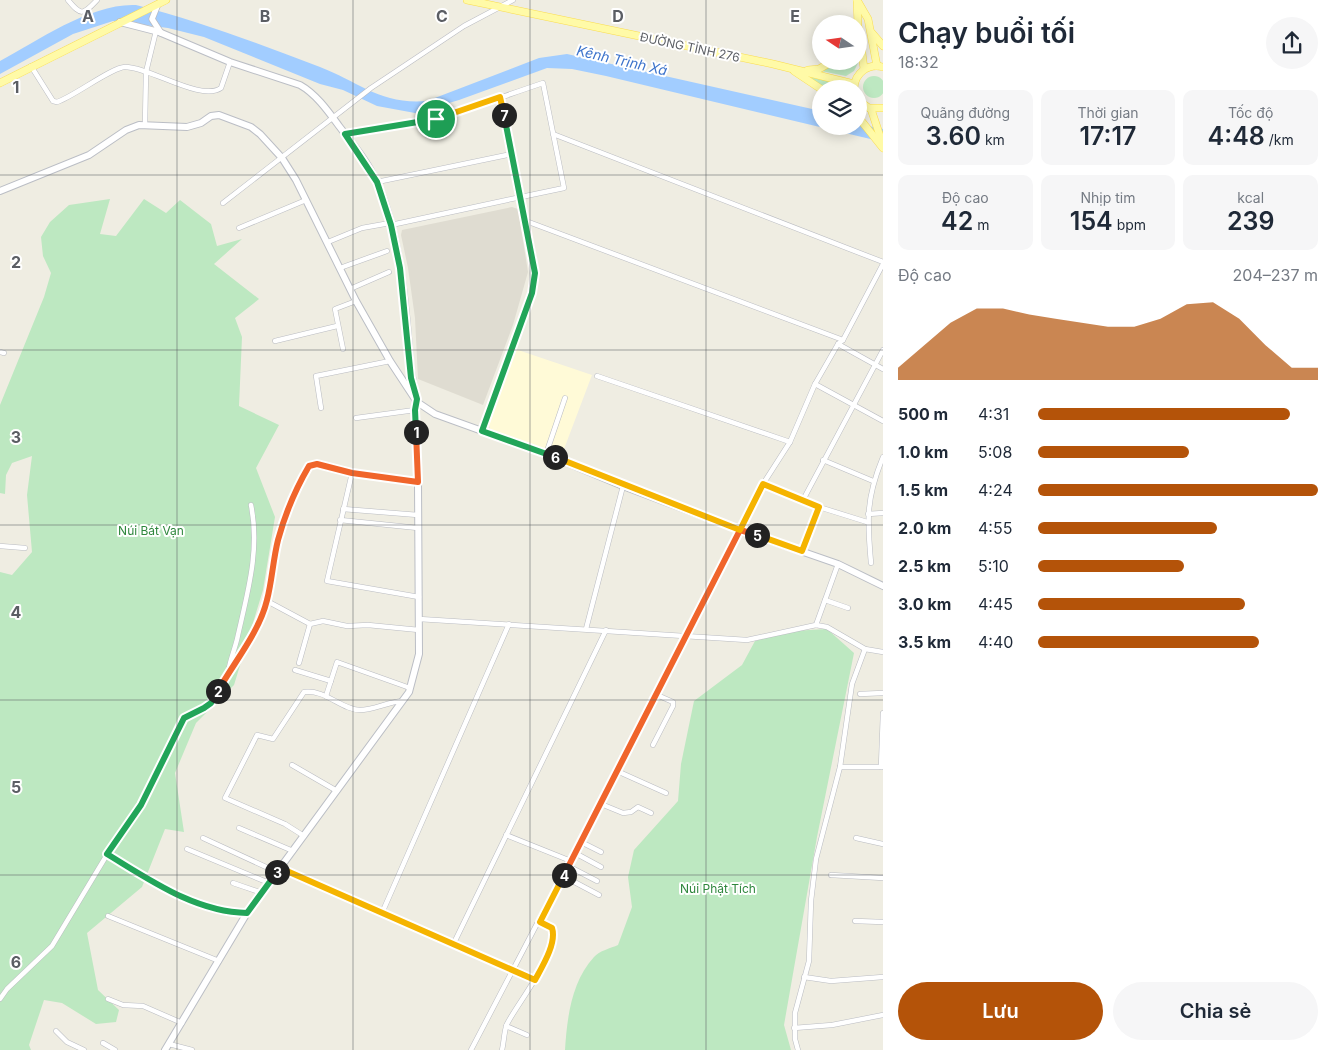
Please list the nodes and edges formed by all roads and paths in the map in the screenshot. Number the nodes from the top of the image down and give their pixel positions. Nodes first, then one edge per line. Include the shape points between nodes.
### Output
1 (68, 0) edge
2 (97, 0) edge
3 (466, 0) edge
4 (513, 0) edge
5 (857, 0) edge
6 (162, 2) edge
7 (500, 7) junction
8 (858, 15) edge
9 (120, 22) junction
10 (870, 31) junction
11 (158, 32) junction
12 (883, 46) edge
13 (230, 62) junction
14 (31, 66) junction
15 (880, 67) edge
16 (789, 68) junction
17 (812, 70) edge
18 (803, 71) junction
19 (146, 72) junction
20 (832, 80) edge
21 (0, 83) edge
22 (812, 83) edge
23 (500, 97) junction
24 (867, 106) edge
25 (883, 108) edge
26 (871, 109) junction
27 (332, 117) junction
28 (145, 125) junction
29 (867, 128) edge
30 (345, 134) junction
31 (553, 134) junction
32 (883, 147) edge
33 (512, 154) junction
34 (282, 158) junction
35 (377, 182) junction
36 (0, 192) edge
37 (521, 197) junction
38 (306, 200) junction
39 (222, 203) dead end
40 (526, 221) junction
41 (390, 224) junction
42 (239, 228) dead end
43 (328, 242) junction
44 (387, 250) dead end
45 (883, 263) edge
46 (340, 268) junction
47 (389, 272) dead end
48 (350, 289) junction
49 (356, 300) junction
50 (337, 326) junction
51 (843, 340) junction
52 (275, 341) dead end
53 (838, 344) junction
54 (343, 349) dead end
55 (883, 350) edge
56 (390, 361) junction
57 (875, 366) junction
58 (883, 370) edge
59 (597, 376) dead end
60 (815, 384) junction
61 (565, 398) dead end
62 (417, 402) junction
63 (854, 404) junction
64 (321, 408) dead end
65 (415, 410) junction
66 (356, 418) dead end
67 (883, 421) edge
68 (482, 431) junction
69 (790, 442) junction
70 (546, 454) junction
71 (883, 457) edge
72 (823, 460) junction
73 (352, 473) junction
74 (873, 481) junction
75 (418, 482) junction
76 (763, 484) junction
77 (623, 486) junction
78 (803, 500) junction
79 (251, 505) dead end
80 (819, 507) junction
81 (343, 510) junction
82 (883, 513) edge
83 (868, 514) junction
84 (418, 515) junction
85 (340, 520) junction
86 (867, 522) junction
87 (418, 528) junction
88 (740, 530) junction
89 (0, 546) edge
90 (25, 548) dead end
91 (802, 551) junction
92 (871, 562) dead end
93 (838, 564) junction
94 (883, 586) edge
95 (419, 597) junction
96 (825, 600) junction
97 (267, 601) junction
98 (848, 608) dead end
99 (419, 619) junction
100 (310, 624) junction
101 (509, 624) junction
102 (816, 625) junction
103 (586, 629) junction
104 (419, 630) junction
105 (606, 630) junction
106 (688, 636) junction
107 (865, 649) junction
108 (883, 652) edge
109 (299, 663) dead end
110 (295, 670) dead end
111 (228, 672) junction
112 (330, 681) junction
113 (410, 688) junction
114 (883, 693) edge
115 (860, 694) dead end
116 (657, 695) junction
117 (326, 696) junction
118 (402, 701) junction
119 (883, 713) edge
120 (653, 745) dead end
121 (292, 765) dead end
122 (840, 767) junction
123 (882, 767) edge
124 (618, 771) junction
125 (337, 791) junction
126 (666, 793) dead end
127 (601, 804) junction
128 (651, 813) dead end
129 (239, 828) dead end
130 (506, 835) junction
131 (304, 836) junction
132 (203, 838) dead end
133 (856, 838) dead end
134 (581, 842) junction
135 (883, 844) edge
136 (187, 849) dead end
137 (293, 851) junction
138 (601, 852) dead end
139 (576, 853) junction
140 (107, 854) junction
141 (570, 864) junction
142 (601, 867) dead end
143 (279, 870) junction
144 (831, 875) dead end
145 (563, 876) junction
146 (883, 878) edge
147 (598, 881) dead end
148 (233, 883) dead end
149 (269, 884) junction
150 (262, 892) junction
151 (599, 895) dead end
152 (247, 913) junction
153 (382, 914) junction
154 (108, 916) dead end
155 (855, 921) dead end
156 (540, 922) junction
157 (883, 922) edge
158 (452, 945) junction
159 (219, 961) junction
160 (514, 972) junction
161 (804, 977) junction
162 (883, 977) edge
163 (535, 980) junction
164 (0, 999) edge
165 (108, 999) dead end
166 (883, 1015) edge
167 (182, 1023) junction
168 (506, 1026) junction
169 (794, 1028) junction
170 (56, 1031) dead end
171 (527, 1035) dead end
172 (103, 1043) dead end
173 (167, 1047) edge
174 (84, 1050) edge
175 (115, 1050) edge
176 (192, 1050) edge
177 (471, 1050) edge
178 (502, 1050) edge
179 (798, 1050) edge

1 - 2 street via 77,12 81,12
3 - 7 main road, ĐƯỜNG TỈNH 276
4 - 7 street
5 - 8 main road
5 - 10 main road via 868,19
6 - 9 main road
6 - 11 street via 152,19
7 - 16 main road, ĐƯỜNG TỈNH 276
7 - 27 street via 464,26
9 - 11 main road
9 - 14 main road
10 - 12 main road
10 - 15 main road
11 - 13 main road
11 - 19 street
13 - 19 street via 221,88 216,90 198,89
13 - 27 main road via 304,88
14 - 19 street via 53,101 57,102 123,67
14 - 21 main road
16 - 18 main road, ĐƯỜNG TỈNH 276
16 - 22 main road
17 - 18 main road
18 - 20 main road, ĐƯỜNG TỈNH 276
19 - 28 street
23 - 30 street via 436,119
23 - 31 street via 543,83
23 - 33 street
24 - 26 main road
25 - 26 main road
26 - 32 main road
27 - 30 main road
27 - 34 street
28 - 34 main road via 187,127 211,116 224,116 260,134
28 - 36 main road via 126,130 89,155
29 - 32 main road
30 - 35 main road
31 - 37 street via 564,188
31 - 45 street
33 - 35 street
33 - 37 street
34 - 38 main road
34 - 39 street
35 - 41 main road
37 - 40 street
37 - 41 street
38 - 42 street
38 - 43 main road
40 - 51 street
40 - 68 street via 535,267 533,286
41 - 43 street via 362,228
41 - 62 main road via 400,268 411,378
43 - 46 main road
44 - 46 street
45 - 51 street
46 - 48 main road
47 - 48 street
48 - 49 main road
49 - 50 street via 335,309
49 - 56 main road
50 - 52 street
50 - 54 street
51 - 53 street
53 - 57 street
53 - 60 street
55 - 57 street
56 - 62 main road
56 - 64 street via 316,376
57 - 58 street
57 - 63 street
59 - 69 street
60 - 63 street
60 - 69 street
61 - 70 street
62 - 65 main road
62 - 68 main road via 435,414
63 - 67 street
63 - 72 street
65 - 66 street
65 - 75 main road
68 - 70 main road
69 - 76 street
70 - 77 main road
71 - 74 street
72 - 74 street
72 - 78 street
73 - 75 street
73 - 81 street
73 - 97 street via 317,464 309,466 284,519
74 - 83 street
75 - 84 main road
76 - 78 street
76 - 88 street
77 - 88 main road
77 - 103 street
78 - 80 street
79 - 111 street via 256,535 255,554
80 - 86 street
80 - 91 street
81 - 84 street
81 - 85 street
82 - 83 street
83 - 86 street
84 - 87 main road
85 - 87 street
85 - 95 street via 327,580
86 - 92 street
87 - 95 main road
88 - 91 main road
88 - 106 street
89 - 90 street
91 - 93 main road
93 - 94 main road
93 - 96 street
95 - 99 main road
96 - 98 street
96 - 102 street
97 - 100 street
97 - 111 street via 251,638
99 - 101 street
99 - 104 main road
100 - 104 street via 323,621 347,626
100 - 109 street
101 - 103 street
101 - 153 street
102 - 106 street via 748,640
102 - 107 street via 827,627
103 - 105 street
104 - 113 main road via 419,654
105 - 106 street
105 - 130 street
106 - 116 street
107 - 108 street
107 - 122 street via 852,684
110 - 112 street
111 - 140 street via 211,703 184,718 141,805
112 - 113 street via 337,662
112 - 117 street
113 - 118 main road
114 - 115 street
116 - 120 street via 673,702 673,706
116 - 124 street
117 - 118 street via 359,710
117 - 131 street via 304,692 273,739 257,735 225,798 285,824
118 - 125 main road
119 - 123 street
121 - 125 street
122 - 123 street
122 - 161 street via 816,859 809,961
124 - 126 street
124 - 127 street
125 - 131 main road
127 - 128 street via 623,813 638,807
127 - 134 street
129 - 137 street
130 - 141 street
130 - 158 street
131 - 137 main road
132 - 143 street
133 - 135 street
134 - 138 street
134 - 139 street
136 - 149 street
137 - 143 main road
139 - 141 street
139 - 142 street
140 - 152 street via 171,892 234,913
140 - 164 street via 52,946
141 - 145 street
141 - 147 street
143 - 149 main road
143 - 153 street
144 - 146 street
145 - 151 street
145 - 156 street
148 - 150 street
149 - 150 main road
150 - 152 main road
152 - 159 main road
153 - 158 street
154 - 159 street
155 - 157 street
156 - 160 street
156 - 163 street via 552,928 554,933
158 - 160 street
159 - 167 main road
160 - 163 street
160 - 177 street
161 - 162 street via 831,980
161 - 169 street
163 - 168 street
165 - 167 street via 123,1005 143,1006
166 - 169 street via 832,1025
167 - 173 main road
168 - 171 street
168 - 178 street
169 - 179 street
170 - 174 street via 67,1042
172 - 175 street
173 - 176 street

